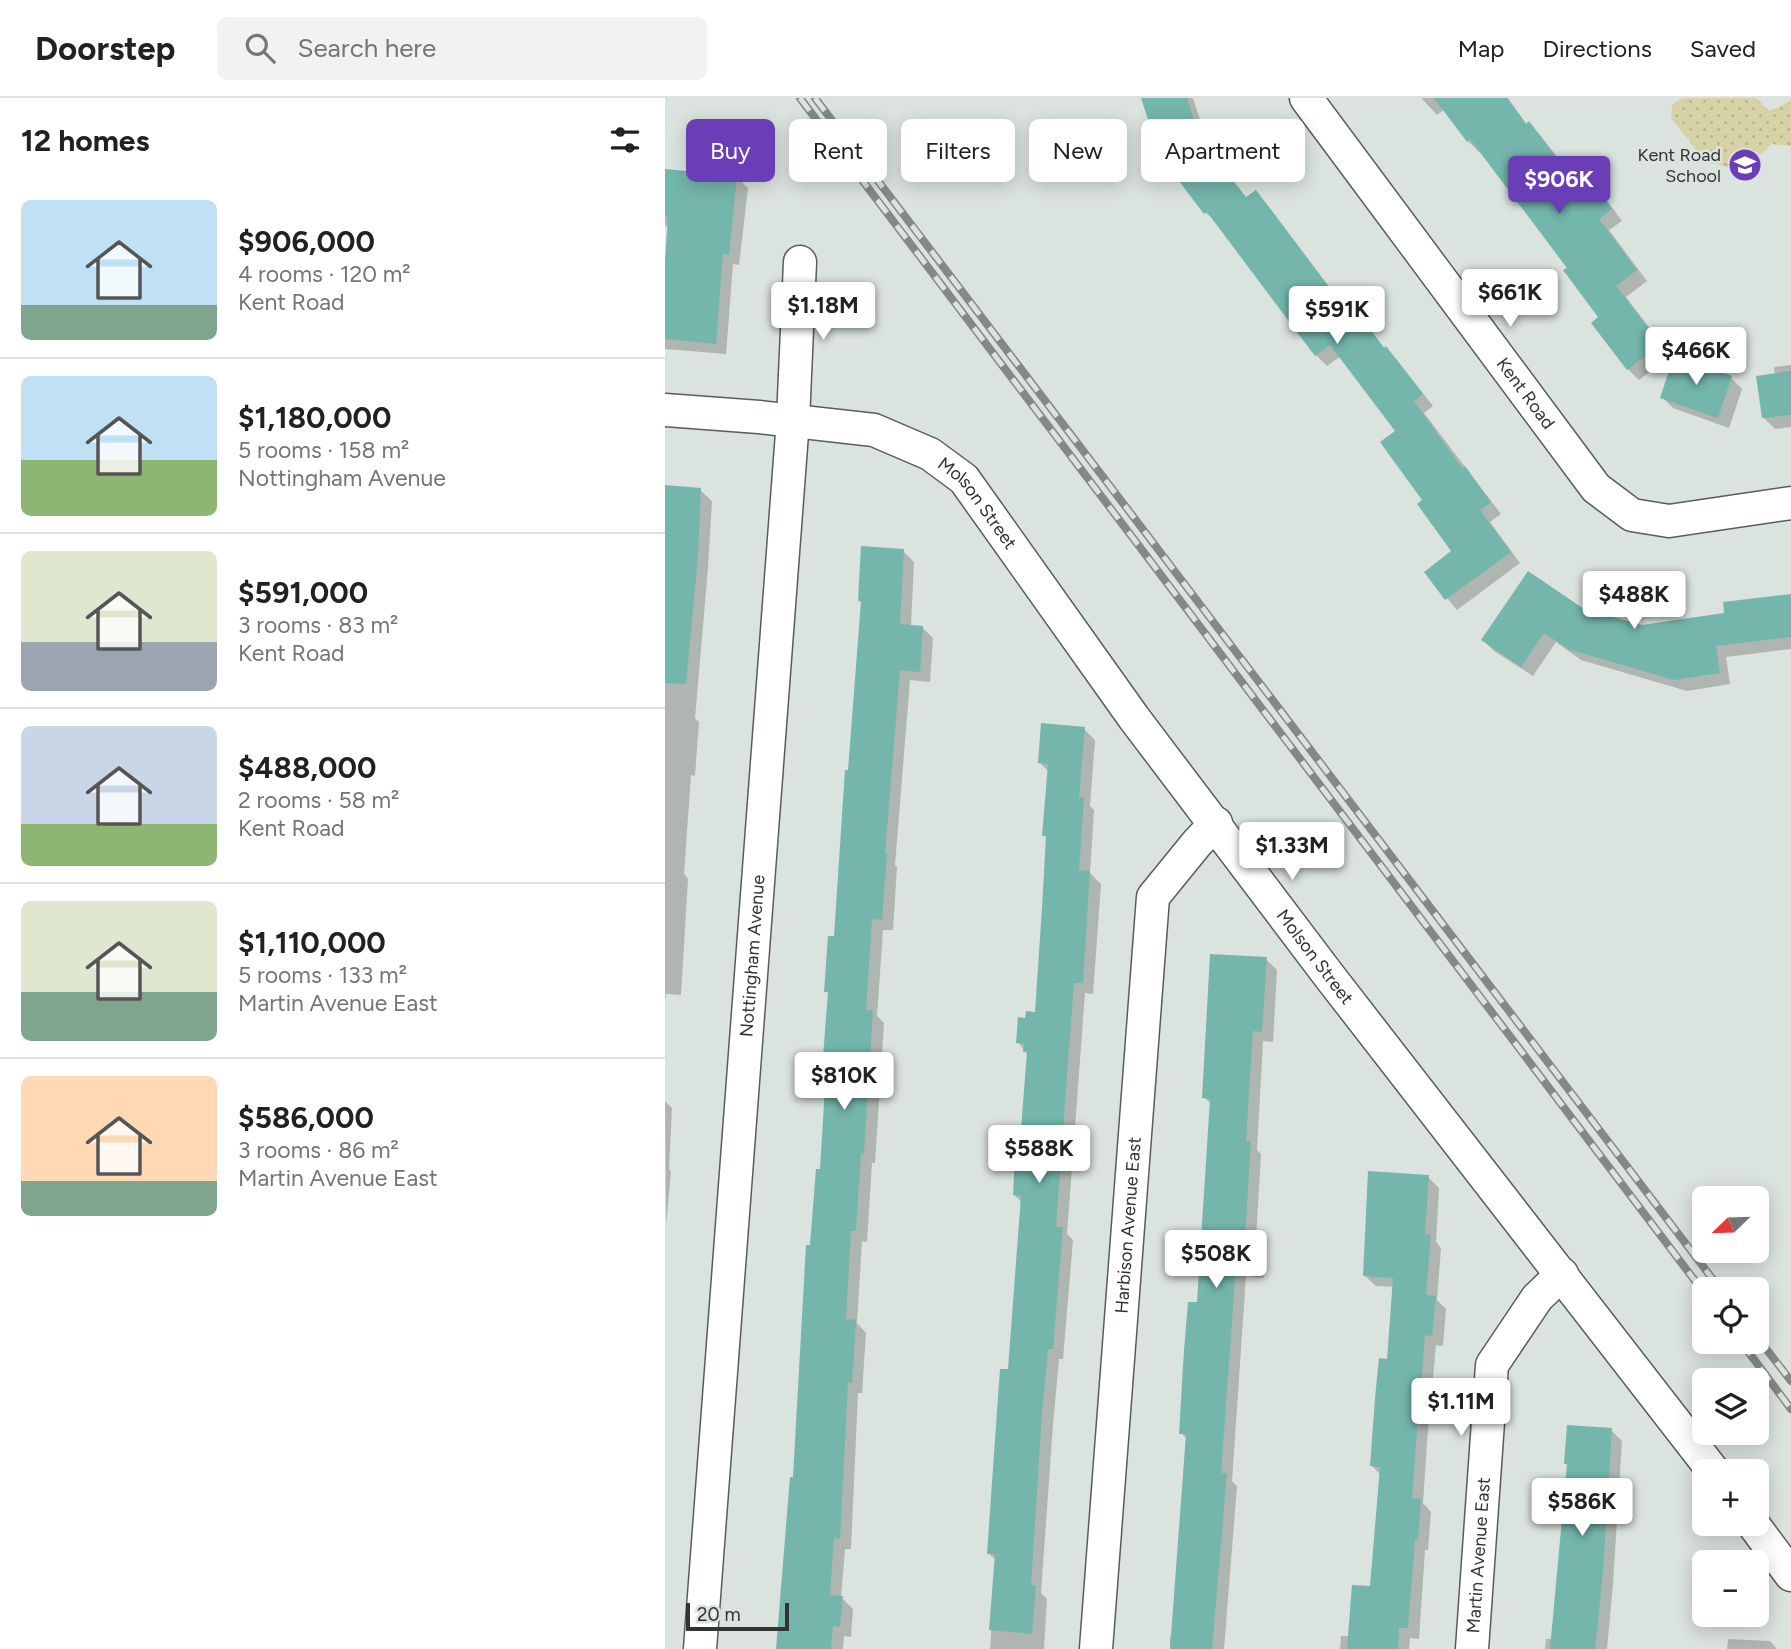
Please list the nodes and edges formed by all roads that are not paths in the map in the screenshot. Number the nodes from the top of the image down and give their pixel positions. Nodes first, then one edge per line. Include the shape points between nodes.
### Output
1 (1307, 98) edge
2 (800, 262) dead end
3 (665, 410) edge
4 (793, 420) junction
5 (1791, 503) edge
6 (1216, 823) junction
7 (1562, 1274) junction
8 (1704, 1459) edge
9 (1762, 1536) edge
10 (1791, 1575) edge
11 (700, 1649) edge
12 (1096, 1649) edge
13 (1472, 1649) edge

1 - 5 street, Kent Road via 1596,488 1632,515 1669,521
2 - 4 street, Nottingham Avenue
3 - 4 street, Molson Street
4 - 6 street, Molson Street via 874,430 930,454 964,479 1134,718
4 - 11 street, Nottingham Avenue
6 - 7 street, Molson Street
6 - 12 street, Harbison Avenue East via 1153,897
7 - 8 street, Molson Street
7 - 13 street, Martin Avenue East via 1537,1297 1492,1365
9 - 10 street

